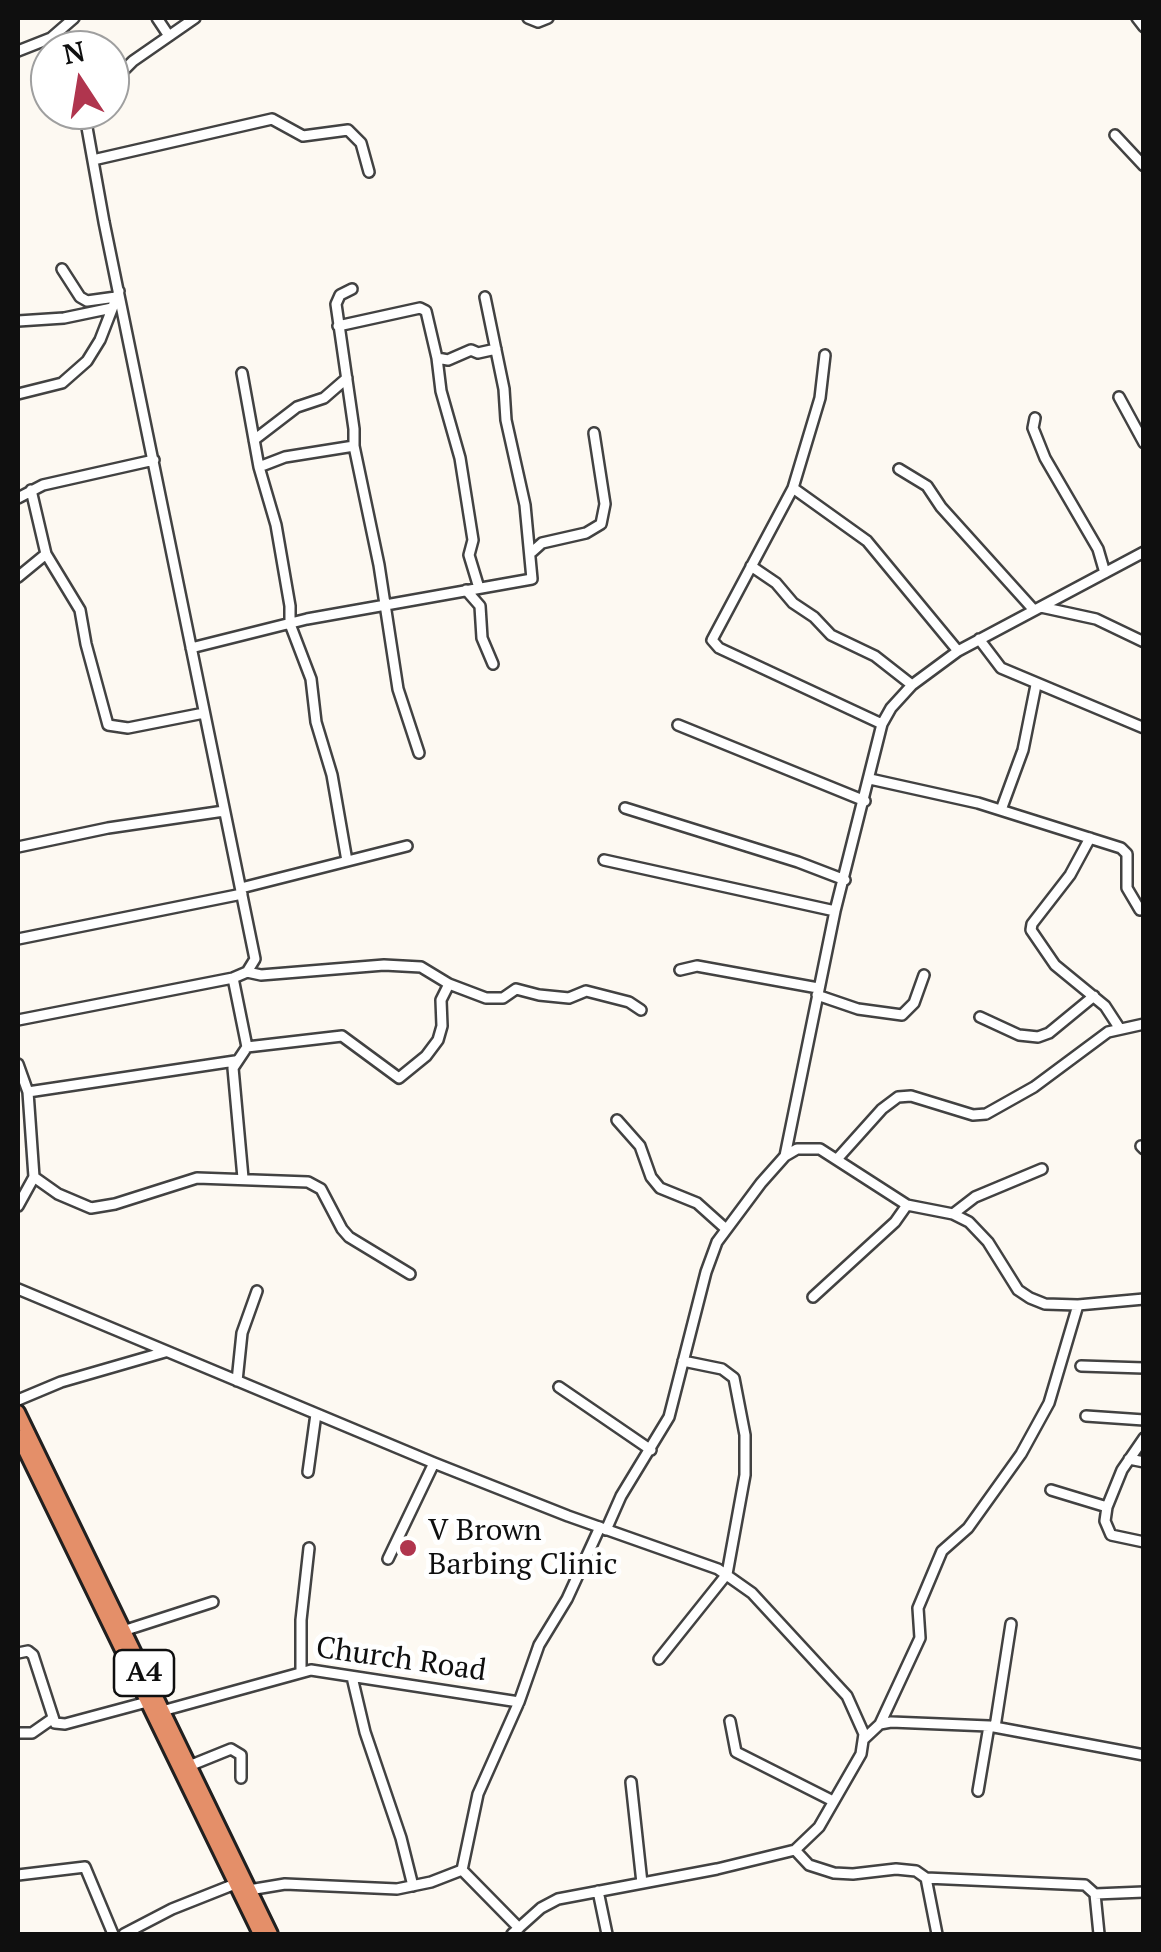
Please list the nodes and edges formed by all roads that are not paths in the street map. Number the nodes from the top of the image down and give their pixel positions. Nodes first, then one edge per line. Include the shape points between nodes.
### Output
1 (74, 18) edge
2 (157, 18) edge
3 (195, 18) edge
4 (528, 18) edge
5 (548, 18) edge
6 (1137, 18) edge
7 (1144, 27) edge
8 (169, 36) junction
9 (18, 51) edge
10 (130, 64) edge
11 (87, 130) edge
12 (1115, 134) dead end
13 (93, 160) junction
14 (1144, 166) edge
15 (369, 172) dead end
16 (62, 269) dead end
17 (352, 289) dead end
18 (117, 294) junction
19 (485, 297) dead end
20 (112, 308) junction
21 (18, 322) edge
22 (338, 326) junction
23 (496, 349) junction
24 (825, 355) dead end
25 (437, 358) junction
26 (242, 373) dead end
27 (346, 378) junction
28 (18, 394) edge
29 (1119, 397) dead end
30 (1035, 418) dead end
31 (594, 432) dead end
32 (254, 440) junction
33 (1144, 442) edge
34 (354, 446) junction
35 (154, 460) junction
36 (259, 467) junction
37 (899, 469) dead end
38 (792, 488) junction
39 (31, 490) junction
40 (18, 498) edge
41 (532, 552) junction
42 (1144, 552) edge
43 (46, 554) junction
44 (751, 566) junction
45 (1105, 573) junction
46 (18, 577) edge
47 (480, 588) junction
48 (466, 590) junction
49 (385, 604) junction
50 (1036, 607) junction
51 (290, 624) junction
52 (979, 639) junction
53 (1144, 642) edge
54 (191, 648) junction
55 (958, 651) junction
56 (493, 664) dead end
57 (912, 685) junction
58 (1036, 685) junction
59 (204, 713) junction
60 (882, 724) junction
61 (678, 725) dead end
62 (1144, 728) edge
63 (419, 753) dead end
64 (870, 779) junction
65 (865, 801) junction
66 (624, 808) dead end
67 (1001, 810) junction
68 (224, 811) junction
69 (1090, 838) junction
70 (407, 846) dead end
71 (18, 847) edge
72 (604, 860) dead end
73 (348, 862) junction
74 (845, 880) junction
75 (241, 891) junction
76 (1140, 910) dead end
77 (835, 911) junction
78 (18, 940) edge
79 (680, 970) dead end
80 (247, 972) junction
81 (924, 975) dead end
82 (233, 978) junction
83 (448, 984) junction
84 (818, 991) junction
85 (1094, 996) junction
86 (642, 1010) dead end
87 (980, 1017) dead end
88 (18, 1020) edge
89 (1144, 1024) edge
90 (1120, 1028) junction
91 (247, 1047) junction
92 (235, 1061) junction
93 (18, 1064) edge
94 (28, 1092) junction
95 (617, 1120) dead end
96 (785, 1156) junction
97 (838, 1158) junction
98 (1042, 1169) dead end
99 (34, 1177) junction
100 (243, 1178) junction
101 (18, 1206) edge
102 (908, 1206) junction
103 (953, 1214) junction
104 (726, 1228) junction
105 (410, 1274) dead end
106 (18, 1289) edge
107 (257, 1291) dead end
108 (813, 1297) dead end
109 (1144, 1299) edge
110 (1078, 1305) junction
111 (165, 1352) junction
112 (684, 1361) junction
113 (1082, 1366) dead end
114 (1144, 1368) edge
115 (237, 1382) junction
116 (559, 1387) dead end
117 (18, 1400) edge
118 (18, 1412) edge
119 (316, 1414) junction
120 (1086, 1416) dead end
121 (1144, 1420) edge
122 (18, 1436) edge
123 (1144, 1438) edge
124 (651, 1450) junction
125 (22, 1455) edge
126 (1129, 1460) junction
127 (434, 1462) junction
128 (1144, 1462) edge
129 (308, 1472) dead end
130 (1050, 1490) dead end
131 (1106, 1508) junction
132 (603, 1529) junction
133 (1144, 1542) edge
134 (308, 1548) dead end
135 (388, 1559) dead end
136 (726, 1574) junction
137 (213, 1602) dead end
138 (1011, 1624) dead end
139 (124, 1632) junction
140 (18, 1652) edge
141 (660, 1659) dead end
142 (302, 1670) junction
143 (352, 1677) junction
144 (147, 1702) junction
145 (518, 1702) junction
146 (162, 1711) junction
147 (52, 1719) junction
148 (730, 1721) dead end
149 (880, 1724) junction
150 (992, 1726) junction
151 (18, 1733) edge
152 (864, 1739) junction
153 (1144, 1755) edge
154 (189, 1766) junction
155 (241, 1778) dead end
156 (631, 1782) dead end
157 (978, 1792) dead end
158 (833, 1801) junction
159 (795, 1850) junction
160 (462, 1870) junction
161 (18, 1875) edge
162 (926, 1878) junction
163 (642, 1883) junction
164 (235, 1884) junction
165 (413, 1886) junction
166 (249, 1890) junction
167 (598, 1891) junction
168 (1144, 1892) edge
169 (1095, 1894) junction
170 (515, 1931) edge
171 (113, 1934) edge
172 (124, 1934) edge
173 (260, 1934) edge
174 (271, 1934) edge
175 (607, 1934) edge
176 (936, 1934) edge
177 (1099, 1934) edge

1 - 9 street via 50,38
2 - 8 street
3 - 8 street
4 - 5 street
6 - 7 street
8 - 10 street
11 - 13 street
12 - 14 street
13 - 15 street via 272,119 303,136 348,130 361,143
13 - 18 street
16 - 18 street via 87,301
17 - 22 street via 337,298
18 - 20 street
18 - 35 street
19 - 23 street
20 - 21 street
20 - 28 street via 100,340 74,374
22 - 25 street via 423,308
22 - 27 street
23 - 25 street
23 - 41 street
24 - 38 street via 820,398
25 - 47 street
26 - 32 street
27 - 32 street
27 - 34 street
29 - 33 street
30 - 45 street via 1045,458
31 - 41 street via 605,504 601,524
32 - 36 street
34 - 36 street
34 - 49 street
35 - 39 street
35 - 54 street
36 - 51 street via 276,525
37 - 50 street via 927,486
38 - 44 street
38 - 55 street via 867,542
39 - 40 street
39 - 43 street
41 - 47 street via 532,579
42 - 45 street
43 - 46 street
43 - 59 street via 80,610 108,725 128,728
44 - 57 street via 831,635
44 - 60 street via 712,637 715,646
45 - 50 street
47 - 48 street
48 - 49 street
48 - 56 street via 480,606 482,638
49 - 51 street
49 - 63 street via 401,700
50 - 52 street
50 - 53 street via 1082,614
51 - 54 street
51 - 73 street via 311,679
52 - 55 street
52 - 58 street via 1001,668
54 - 59 street
55 - 57 street
57 - 60 street
58 - 62 street
58 - 67 street via 1023,750
59 - 68 street
60 - 64 street
61 - 65 street
64 - 65 street
64 - 67 street
65 - 74 street
66 - 74 street
67 - 69 street
68 - 71 street
68 - 75 street
69 - 76 street via 1124,851 1127,888
69 - 85 street via 1031,930 1055,965
70 - 73 street
72 - 77 street
73 - 75 street
74 - 77 street
75 - 78 street
75 - 80 street via 255,959
77 - 84 street
79 - 84 street via 697,966
80 - 82 street
80 - 83 street via 403,966
81 - 84 street via 902,1015 858,1009
82 - 88 street
82 - 91 street
83 - 86 street via 494,999 516,988 569,998 586,991
83 - 91 street via 438,1040 398,1078 342,1036
84 - 96 street
85 - 87 street via 1038,1037 1019,1036
85 - 90 street
89 - 90 street
90 - 97 street via 986,1114 898,1097
91 - 92 street
92 - 94 street
92 - 100 street
93 - 94 street
94 - 99 street
95 - 104 street via 640,1146 660,1188 696,1203
96 - 97 street via 806,1147
96 - 104 street
97 - 102 street
98 - 103 street via 975,1197
99 - 100 street via 91,1208 198,1178
99 - 101 street
100 - 105 street via 314,1185 350,1237
102 - 103 street
102 - 108 street
103 - 110 street via 980,1231 1023,1294 1046,1304
104 - 112 street via 711,1256
106 - 111 street
107 - 115 street via 240,1341
109 - 110 street
110 - 149 street via 1049,1403 968,1528 942,1551 918,1608 920,1638
111 - 115 street
111 - 117 street
112 - 124 street via 669,1417
112 - 136 street via 731,1374 743,1425 745,1475
113 - 114 street
115 - 119 street
116 - 124 street
118 - 139 highway, A4
119 - 127 street
119 - 129 street
120 - 121 street
122 - 125 highway, A4
123 - 126 street
124 - 132 street
125 - 144 highway, A4
126 - 128 street
126 - 131 street
127 - 132 street
127 - 135 street
130 - 131 street
131 - 133 street via 1111,1535
132 - 136 street
132 - 145 street via 539,1644
134 - 142 street
136 - 141 street
136 - 152 street via 775,1616 847,1696
137 - 139 street
138 - 150 street
139 - 146 highway, A4
140 - 147 street via 33,1655
142 - 143 street, Church Road
142 - 146 street, Church Road
143 - 145 street, Church Road
143 - 165 street
144 - 147 street via 65,1724
144 - 164 highway, A4
145 - 160 street via 478,1794
146 - 154 highway, A4
147 - 151 street via 32,1733
148 - 158 street via 736,1752
149 - 150 street
149 - 152 street
150 - 153 street
150 - 157 street
152 - 158 street
154 - 155 street via 231,1748 241,1755
154 - 166 highway, A4
156 - 163 street
158 - 159 street
159 - 162 street via 810,1865 834,1873 896,1869
159 - 163 street
160 - 165 street
160 - 170 street
161 - 171 street via 85,1868
162 - 169 street via 1084,1886
162 - 176 street
163 - 167 street
164 - 172 street
164 - 173 highway, A4
165 - 166 street via 286,1884
166 - 174 highway, A4
167 - 170 street via 558,1899
167 - 175 street
168 - 169 street
169 - 177 street

